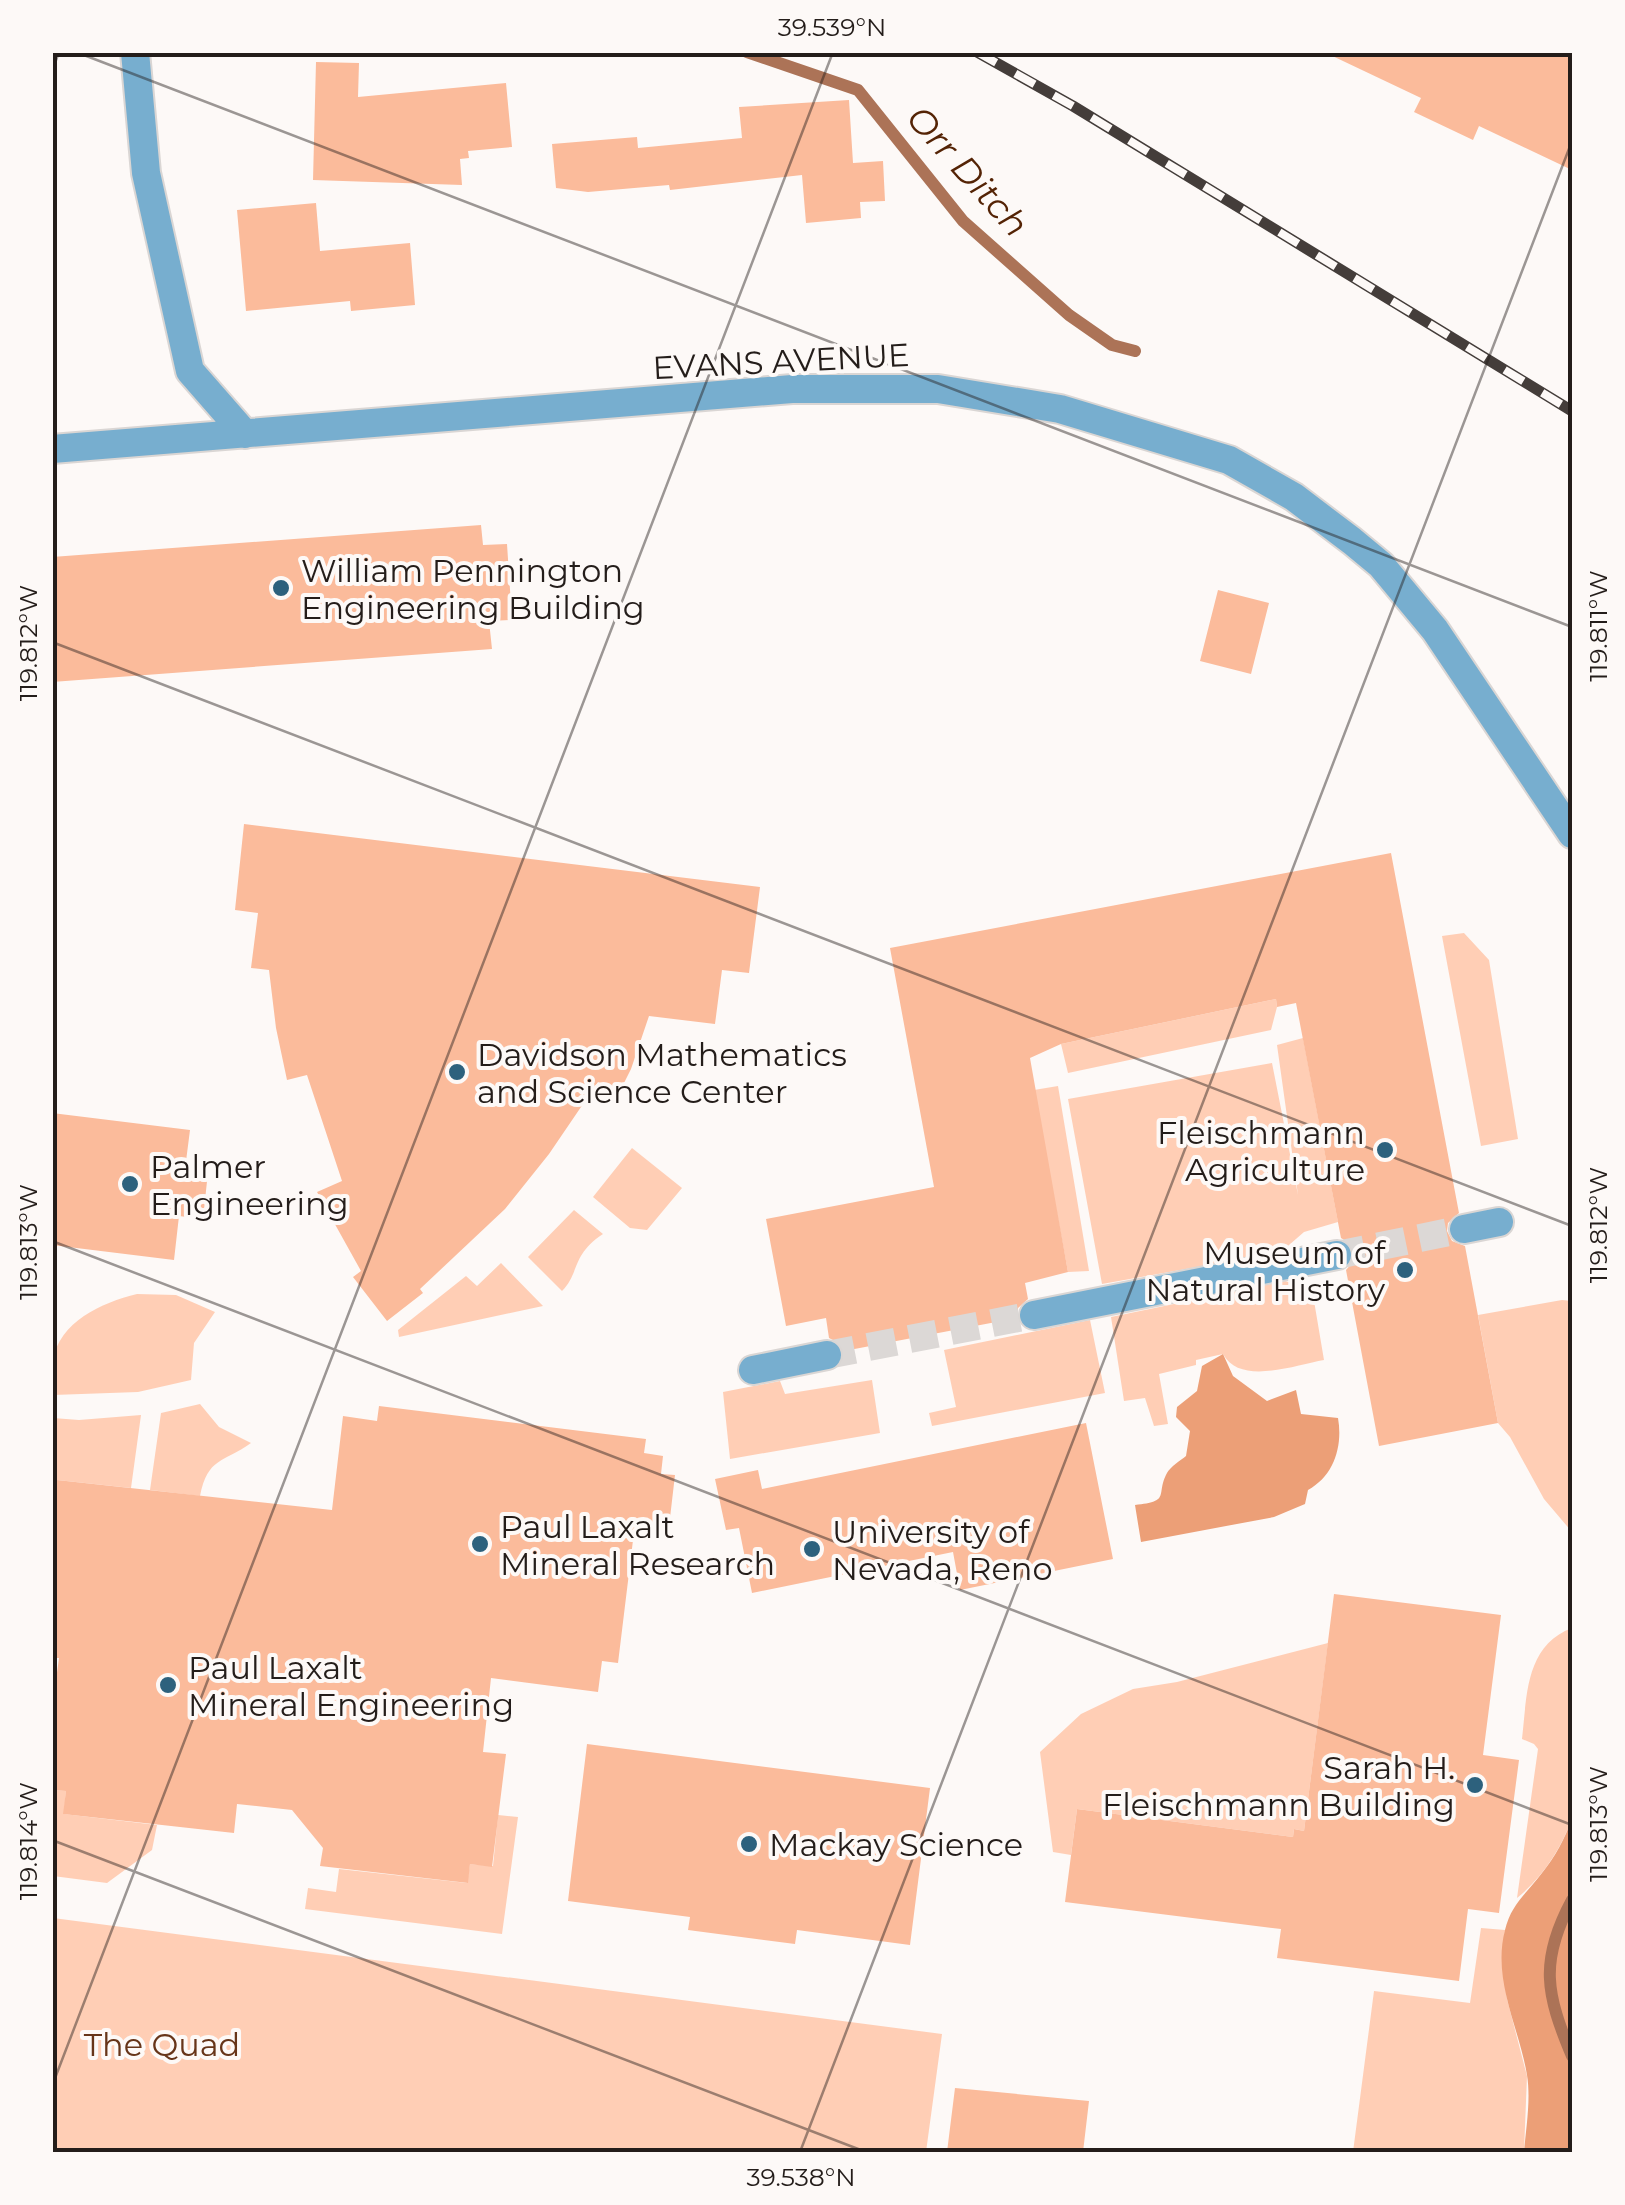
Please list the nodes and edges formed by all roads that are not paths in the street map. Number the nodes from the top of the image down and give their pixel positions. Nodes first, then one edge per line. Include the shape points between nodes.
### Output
1 (136, 52) edge
2 (245, 434) junction
3 (52, 449) edge
4 (1572, 834) edge
5 (1500, 1222) dead end
6 (1464, 1229) tunnel mouth
7 (1337, 1254) tunnel mouth
8 (1034, 1315) tunnel mouth
9 (827, 1356) tunnel mouth
10 (754, 1370) dead end

1 - 2 street via 146,174 190,370
2 - 3 street, EVANS AVENUE
2 - 4 street, EVANS AVENUE via 842,387 992,396 1158,436 1260,476 1381,565 1461,664
5 - 6 street
7 - 8 street
9 - 10 street

